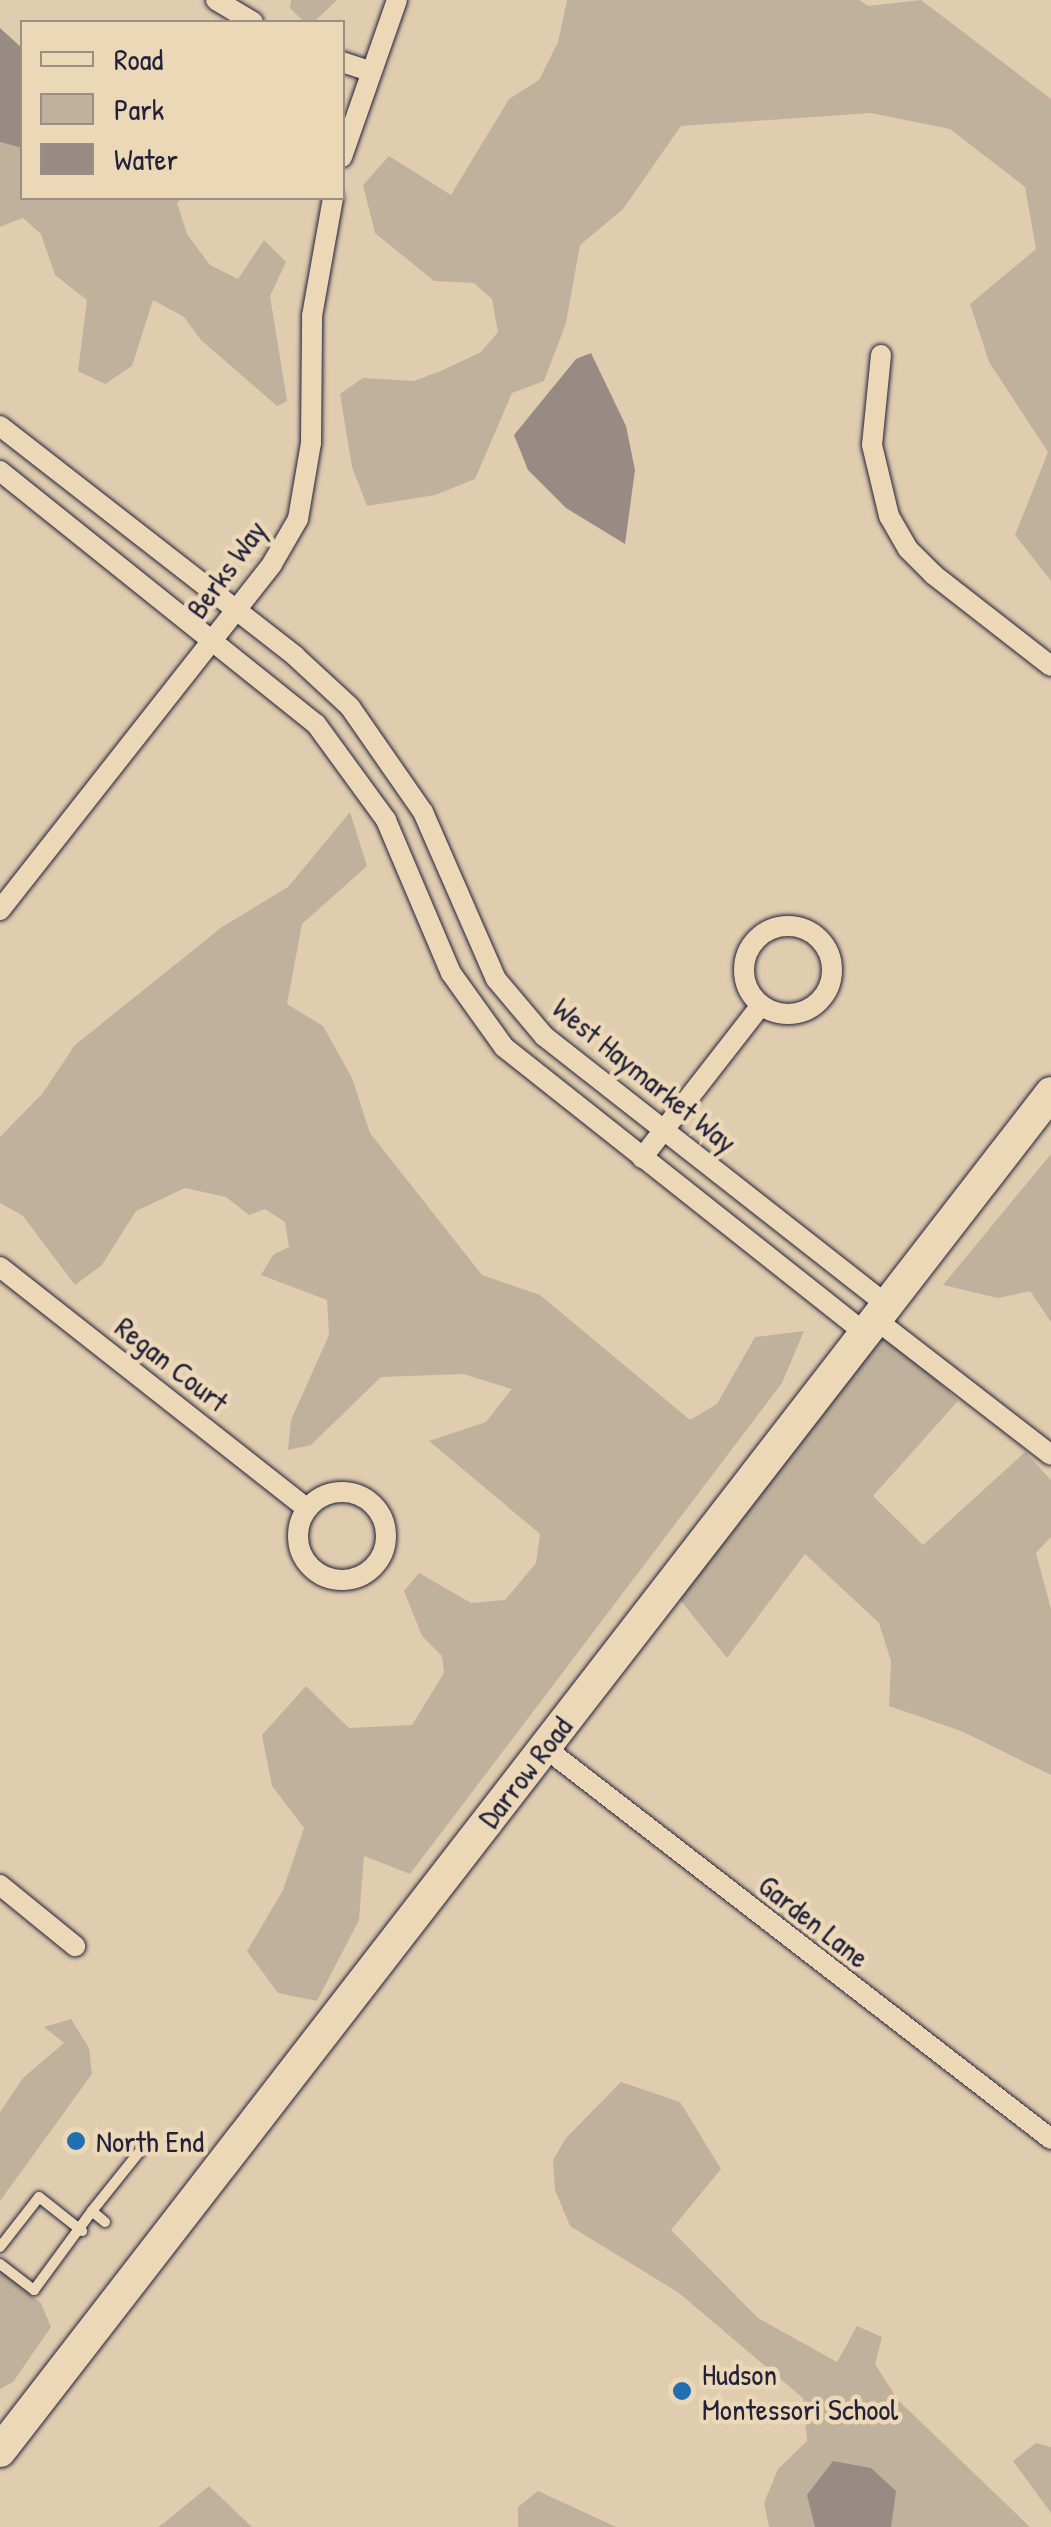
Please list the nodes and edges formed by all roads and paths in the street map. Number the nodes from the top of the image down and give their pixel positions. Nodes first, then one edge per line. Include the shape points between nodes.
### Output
1 (216, 0) edge
2 (397, 0) edge
3 (249, 20) edge
4 (345, 63) edge
5 (369, 72) junction
6 (345, 148) edge
7 (333, 200) edge
8 (881, 355) dead end
9 (0, 426) edge
10 (0, 471) edge
11 (235, 611) junction
12 (211, 640) junction
13 (1051, 666) edge
14 (0, 910) edge
15 (760, 1005) junction
16 (1051, 1092) edge
17 (662, 1132) junction
18 (642, 1158) junction
19 (0, 1267) edge
20 (879, 1321) junction
21 (1051, 1455) edge
22 (306, 1508) junction
23 (544, 1747) junction
24 (0, 1885) edge
25 (76, 1946) dead end
26 (1051, 2139) edge
27 (140, 2151) dead end
28 (92, 2212) junction
29 (105, 2222) dead end
30 (82, 2230) junction
31 (0, 2247) edge
32 (0, 2264) edge
33 (0, 2452) edge

1 - 3 street
2 - 5 street
4 - 5 street
5 - 6 street
7 - 11 street, Berks Way via 312,316 312,443 298,519
8 - 13 street via 872,445 889,516 934,575
9 - 11 street, West Haymarket Way
10 - 12 street
11 - 12 street, Berks Way
11 - 17 street, West Haymarket Way via 326,683 385,751 423,812 478,947 512,1003
12 - 14 street, Berks Way
12 - 18 street via 316,724 367,788 445,962 484,1025 523,1066
15 - 15 street via 745,975 752,942 771,928 794,926 815,935 829,953 832,976 823,997 805,1011 782,1014
15 - 17 street
16 - 20 main road, Darrow Road
17 - 18 street
17 - 20 street, West Haymarket Way
18 - 20 street
19 - 22 street, Regan Court
20 - 21 street
20 - 23 main road, Darrow Road
22 - 22 street via 325,1494 348,1492 370,1500 384,1519 387,1542 378,1564 347,1580 314,1572 300,1553 297,1530
23 - 26 street, Garden Lane
23 - 33 main road, Darrow Road
24 - 25 street
27 - 28 lane
28 - 29 lane
28 - 30 lane
30 - 31 lane via 40,2197
30 - 32 lane via 34,2290

